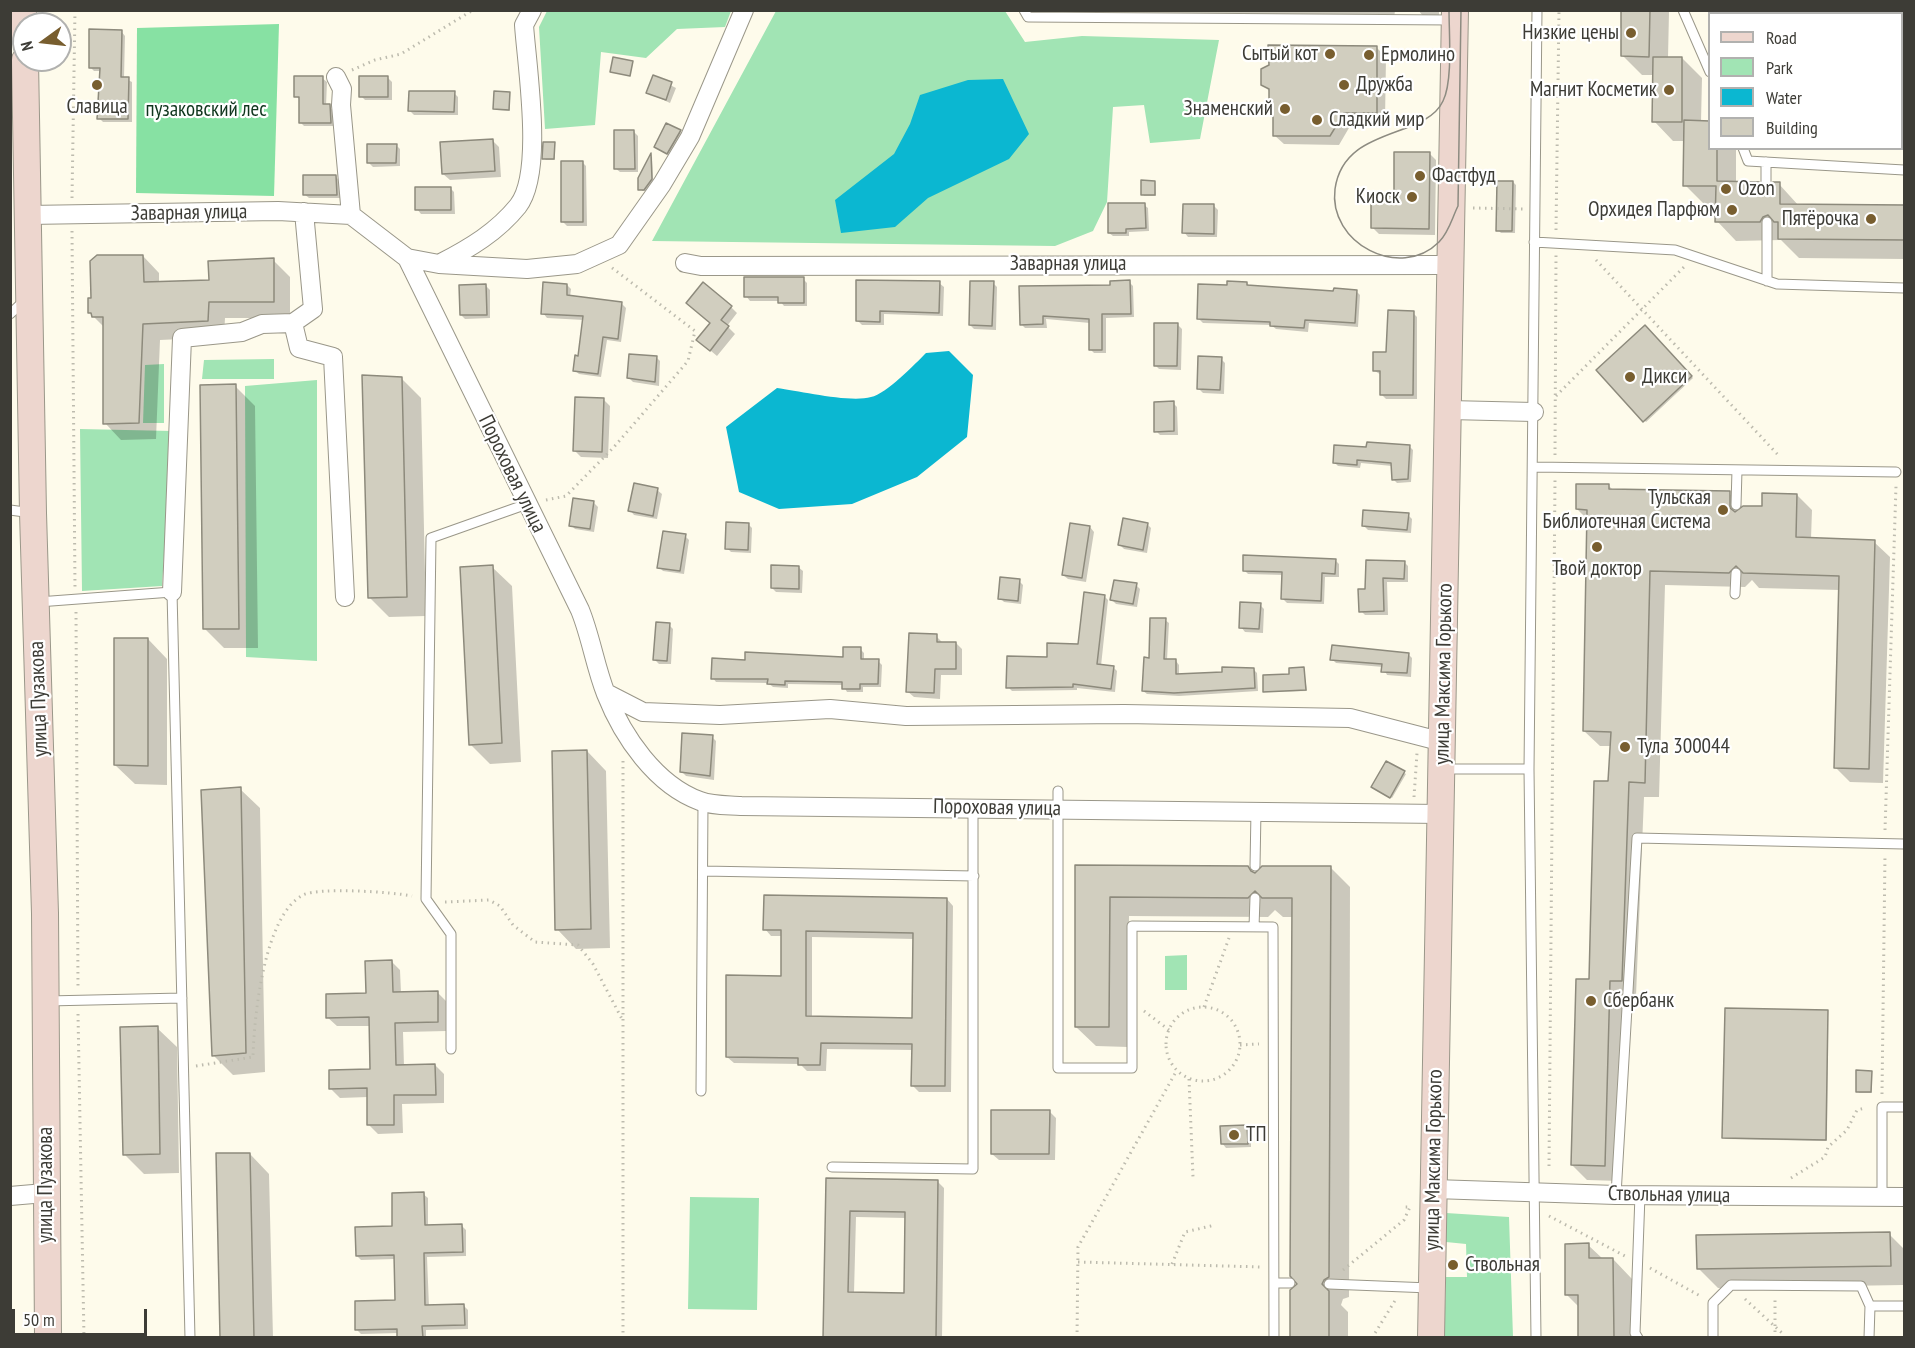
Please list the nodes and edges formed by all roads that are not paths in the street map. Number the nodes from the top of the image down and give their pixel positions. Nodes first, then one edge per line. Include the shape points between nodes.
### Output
1 (532, 10) edge
2 (744, 10) edge
3 (1024, 10) edge
4 (1537, 10) edge
5 (1683, 10) edge
6 (1454, 15) edge
7 (1708, 67) edge
8 (24, 72) edge
9 (336, 77) road end
10 (1744, 150) edge
11 (1766, 162) junction
12 (1905, 170) edge
13 (1766, 182) dead end
14 (304, 212) junction
15 (351, 214) junction
16 (28, 215) junction
17 (1767, 222) dead end
18 (1534, 242) junction
19 (407, 258) junction
20 (685, 263) dead end
21 (439, 264) junction
22 (1452, 265) junction
23 (1767, 281) junction
24 (1905, 288) edge
25 (30, 296) junction
26 (10, 314) edge
27 (293, 323) junction
28 (1449, 410) junction
29 (1534, 412) junction
30 (1533, 467) junction
31 (1737, 470) junction
32 (1896, 472) road end
33 (527, 504) junction
34 (1736, 505) dead end
35 (22, 511) edge
36 (1736, 573) dead end
37 (172, 592) junction
38 (1735, 594) dead end
39 (345, 597) dead end
40 (36, 602) junction
41 (606, 693) junction
42 (1431, 739) junction
43 (1442, 769) junction
44 (1529, 769) junction
45 (1058, 800) junction
46 (703, 802) junction
47 (974, 807) junction
48 (1256, 812) junction
49 (1441, 814) junction
50 (1905, 844) edge
51 (1255, 866) dead end
52 (703, 872) junction
53 (974, 876) junction
54 (1255, 898) dead end
55 (1254, 927) junction
56 (182, 999) junction
57 (45, 1001) junction
58 (451, 1050) dead end
59 (702, 1091) dead end
60 (1905, 1107) edge
61 (832, 1167) dead end
62 (1434, 1189) junction
63 (1541, 1192) junction
64 (45, 1193) junction
65 (1616, 1195) junction
66 (1640, 1195) junction
67 (10, 1196) edge
68 (1882, 1197) junction
69 (1905, 1197) edge
70 (1274, 1283) junction
71 (1290, 1283) dead end
72 (1329, 1284) road end
73 (1432, 1288) junction
74 (1870, 1306) junction
75 (1905, 1306) edge
76 (48, 1338) edge
77 (190, 1338) edge
78 (1274, 1338) edge
79 (1431, 1338) edge
80 (1536, 1338) edge
81 (1638, 1338) edge
82 (1713, 1338) edge
83 (1869, 1338) edge

1 - 21 street via 524,25 531,178 519,205 481,242
2 - 21 street via 690,136 619,245 577,264 527,269
3 - 6 lane via 1028,17
4 - 18 lane
5 - 7 lane
6 - 22 main road, улица Максима Горького
8 - 16 main road, улица Пузакова
9 - 15 street via 342,88
10 - 11 lane via 1748,160
11 - 12 lane
11 - 13 lane
14 - 15 street, Заварная улица
14 - 16 street, Заварная улица
14 - 27 street via 313,309
15 - 19 street
16 - 25 main road, улица Пузакова
17 - 23 lane
18 - 23 lane via 1675,250
18 - 29 lane
19 - 21 street
19 - 33 street, Пороховая улица
20 - 22 street, Заварная улица
22 - 28 main road, улица Максима Горького
23 - 24 lane
25 - 26 lane
25 - 35 main road, улица Пузакова
27 - 37 street via 262,324 242,332 182,338
27 - 39 street via 299,348 333,357
28 - 29 street
28 - 42 main road, улица Максима Горького
29 - 30 lane
30 - 31 lane
30 - 44 lane
31 - 32 lane
31 - 34 lane
33 - 41 street, Пороховая улица via 580,610
33 - 58 lane via 430,538 426,899 451,934
35 - 40 main road, улица Пузакова
36 - 38 lane
37 - 40 lane
37 - 56 lane
40 - 57 main road, улица Пузакова
41 - 42 street via 643,712 720,715 830,709 906,716 1350,718
41 - 46 street, Пороховая улица via 623,730 650,765 674,790
42 - 43 main road, улица Максима Горького
43 - 44 lane
43 - 49 main road, улица Максима Горького
44 - 63 lane
45 - 47 street, Пороховая улица
45 - 48 street, Пороховая улица
45 - 55 lane via 1058,1068 1132,1068 1132,926
46 - 47 street, Пороховая улица via 741,806
46 - 52 lane
47 - 53 lane
48 - 49 street, Пороховая улица
48 - 51 lane
49 - 62 main road, улица Максима Горького
50 - 65 lane via 1637,838
52 - 53 lane
52 - 59 lane
53 - 61 lane via 972,1169
54 - 55 lane
55 - 70 lane via 1273,927
56 - 57 lane
56 - 77 lane
57 - 64 main road, улица Пузакова
60 - 68 lane via 1882,1107
62 - 63 street, Ствольная улица
62 - 73 main road, улица Максима Горького
63 - 65 street, Ствольная улица
63 - 80 lane
64 - 67 street
64 - 76 main road, улица Пузакова
65 - 66 street, Ствольная улица
66 - 68 street, Ствольная улица
66 - 81 lane via 1635,1333
68 - 69 street, Ствольная улица
70 - 71 lane
70 - 78 lane
72 - 73 lane
73 - 79 main road, улица Максима Горького
74 - 75 lane
74 - 82 lane via 1861,1286 1731,1285 1713,1304
74 - 83 lane

